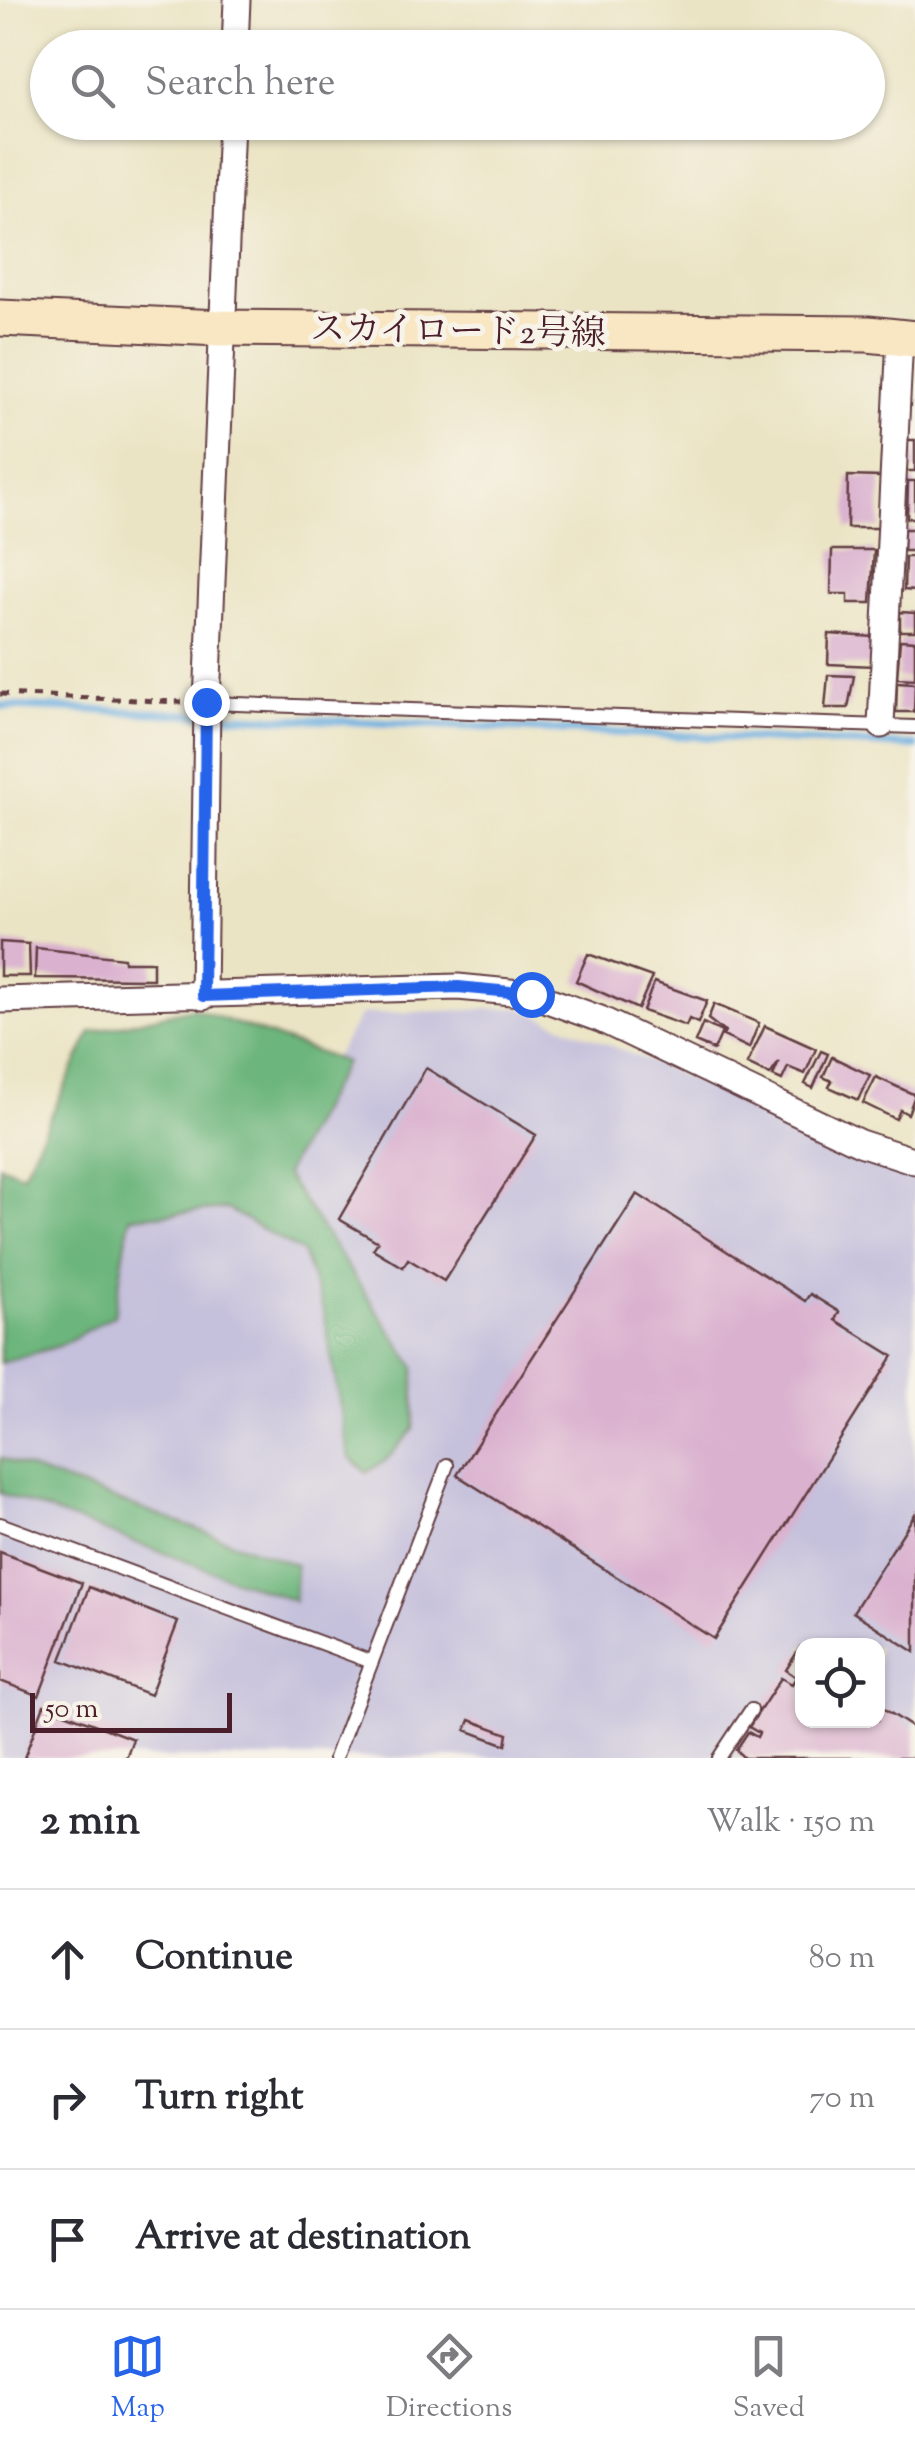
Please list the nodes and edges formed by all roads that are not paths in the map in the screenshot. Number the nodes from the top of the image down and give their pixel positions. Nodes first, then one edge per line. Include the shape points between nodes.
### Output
1 (237, 0) edge
2 (236, 30) edge
3 (230, 140) edge
4 (0, 318) edge
5 (220, 328) junction
6 (907, 338) edge
7 (206, 712) junction
8 (881, 726) junction
9 (915, 727) edge
10 (203, 996) junction
11 (0, 1000) edge
12 (915, 1161) edge
13 (447, 1464) dead end
14 (0, 1524) edge
15 (372, 1662) junction
16 (752, 1710) dead end
17 (336, 1758) edge
18 (720, 1758) edge

1 - 2 street
3 - 5 street
4 - 5 street, スカイロード2号線
5 - 6 street, スカイロード2号線
5 - 7 street
6 - 8 street
7 - 8 lane
7 - 10 street
8 - 9 lane
10 - 11 street
10 - 12 street via 458,987 531,994 860,1143
13 - 15 lane
14 - 15 lane
15 - 17 lane
16 - 18 lane

